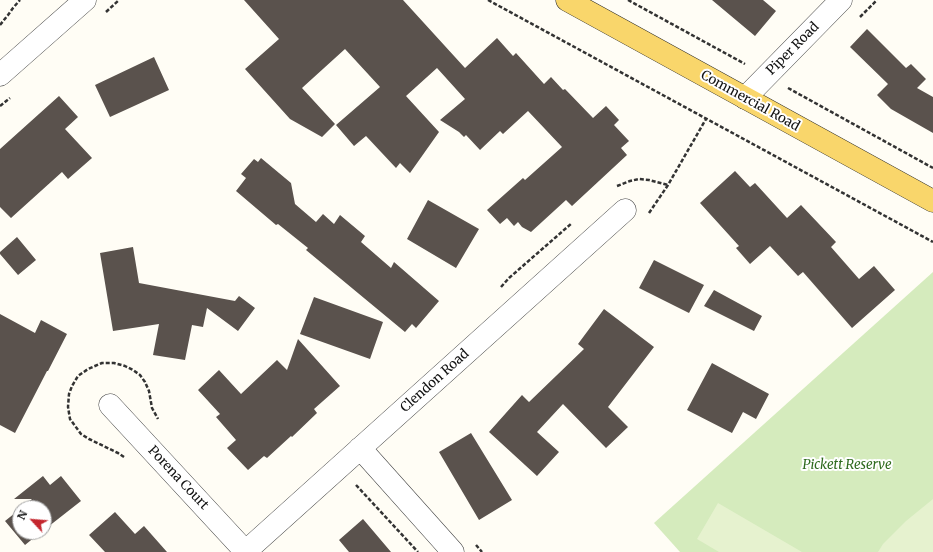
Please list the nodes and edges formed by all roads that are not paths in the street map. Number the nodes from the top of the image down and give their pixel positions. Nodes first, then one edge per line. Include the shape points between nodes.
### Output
1 (85, 0) edge
2 (567, 0) edge
3 (841, 0) edge
4 (0, 75) edge
5 (745, 98) junction
6 (933, 201) edge
7 (625, 210) dead end
8 (110, 405) dead end
9 (360, 448) junction
10 (245, 552) edge
11 (453, 552) edge

1 - 4 street
2 - 5 main road, Commercial Road
3 - 5 street, Piper Road
5 - 6 main road, Commercial Road
7 - 9 street, Clendon Road
8 - 10 street, Porena Court
9 - 10 street, Clendon Road
9 - 11 street

